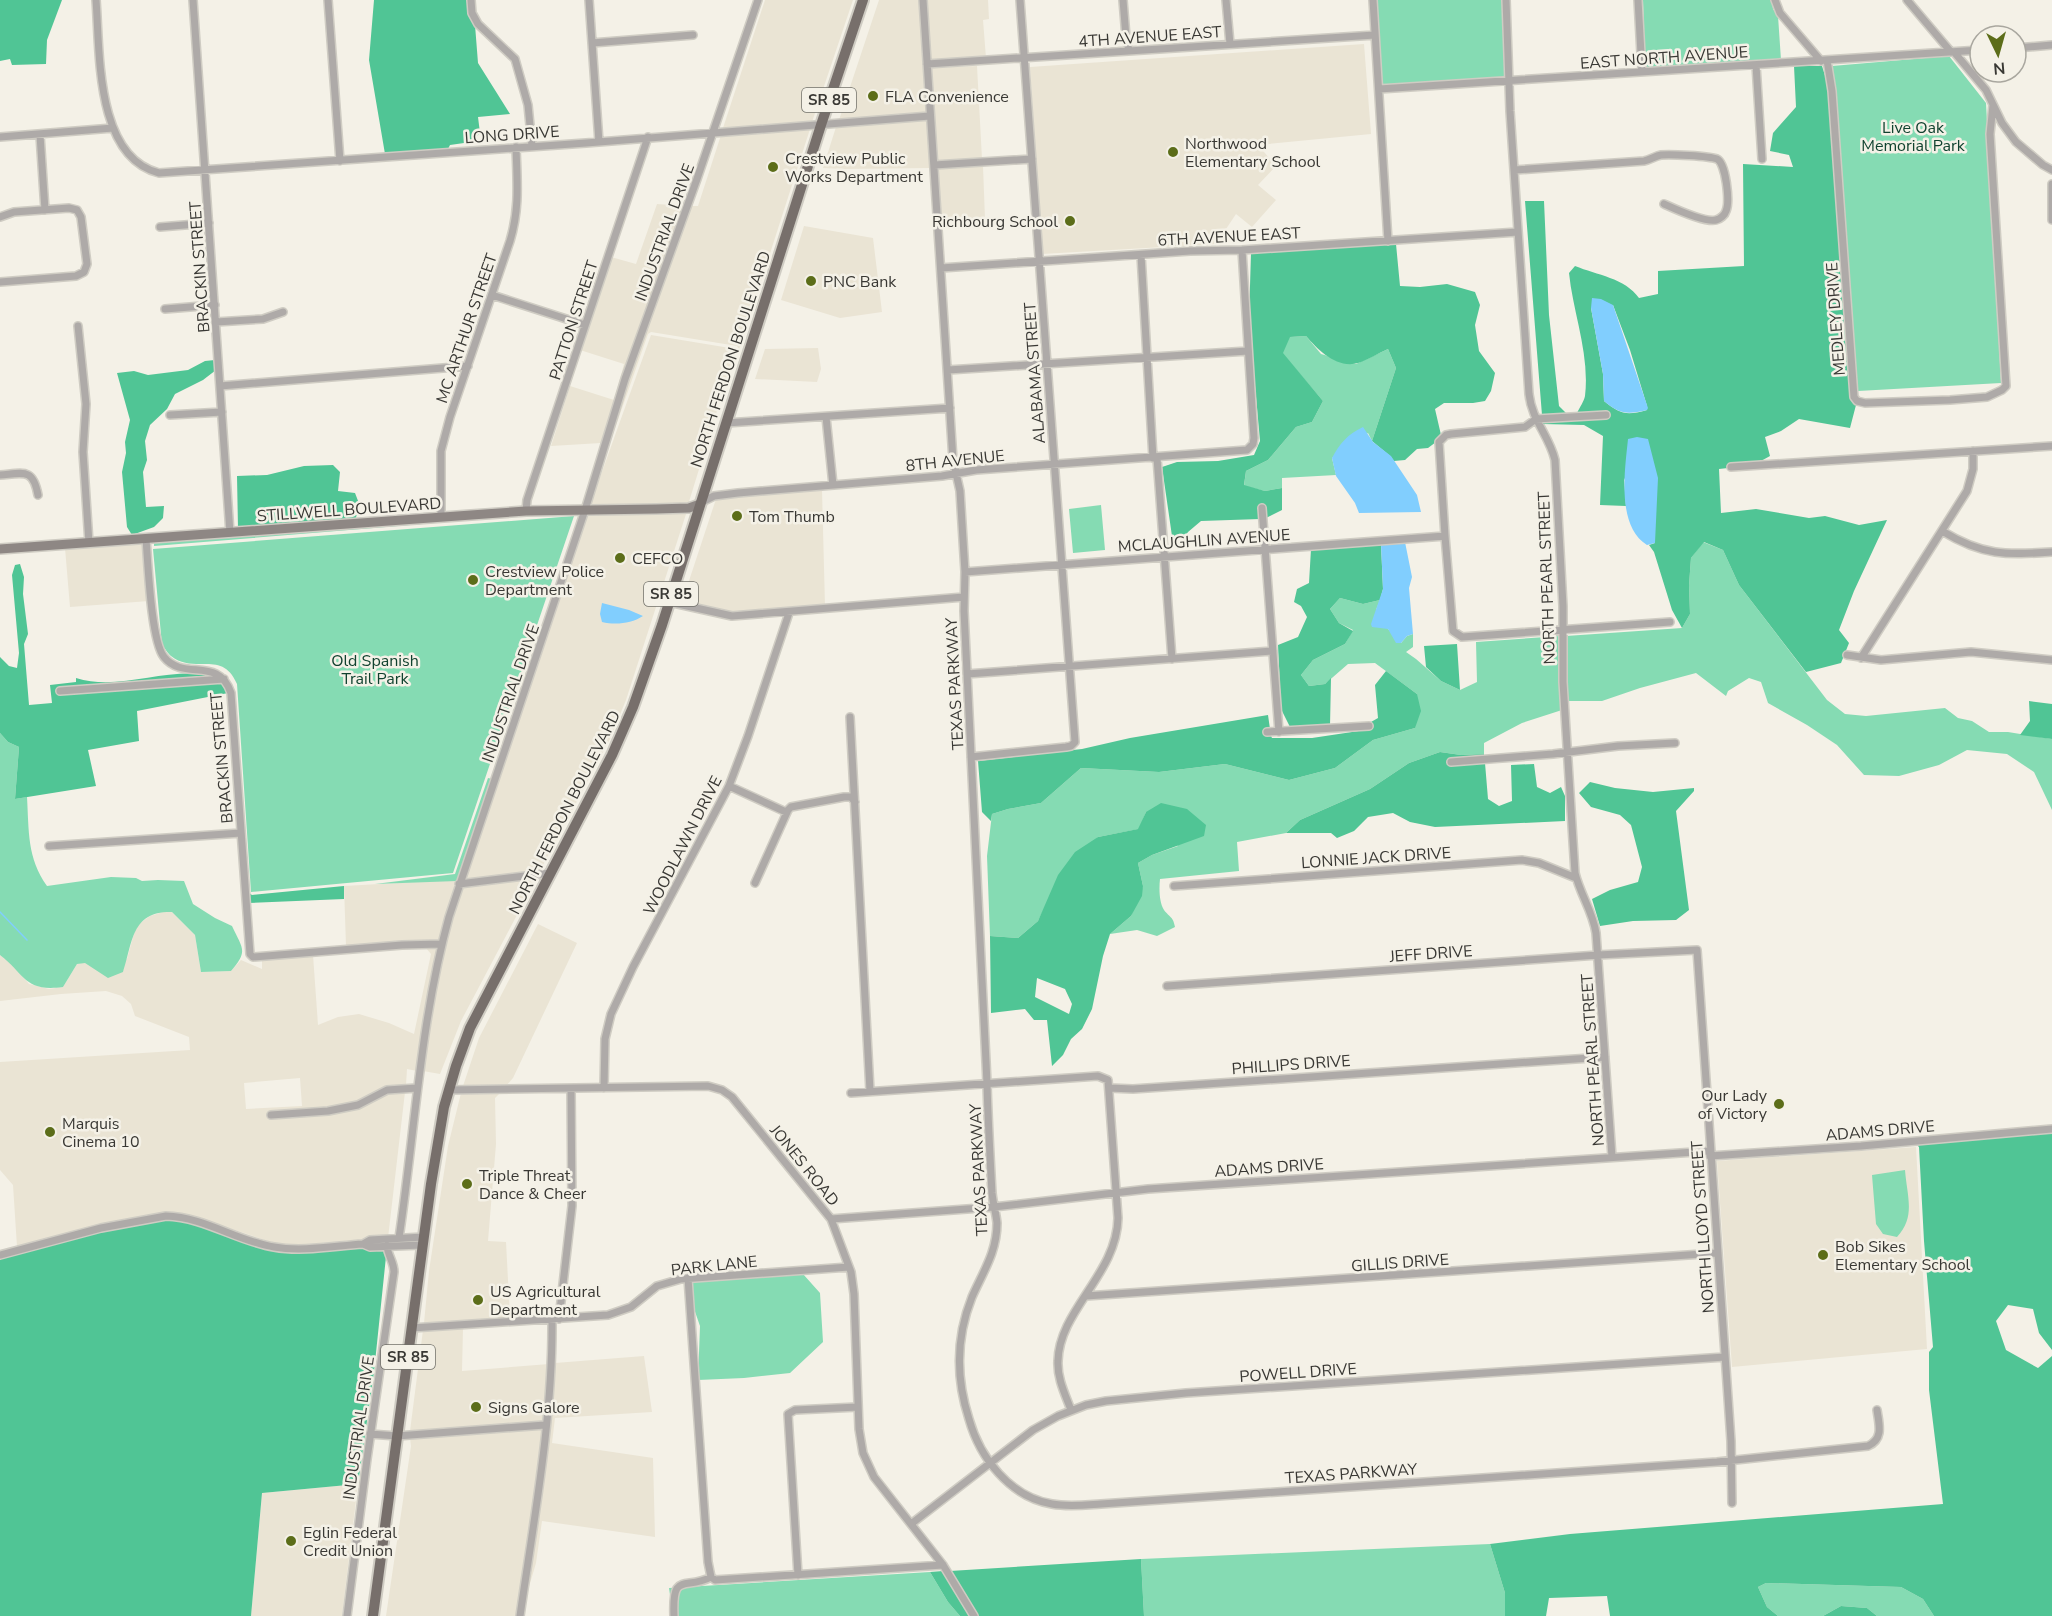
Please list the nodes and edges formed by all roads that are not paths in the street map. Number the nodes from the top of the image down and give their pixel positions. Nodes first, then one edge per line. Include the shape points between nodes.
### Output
1 (96, 0) edge
2 (193, 0) edge
3 (328, 0) edge
4 (471, 0) edge
5 (589, 0) edge
6 (758, 0) edge
7 (863, 0) edge
8 (923, 0) edge
9 (1020, 0) edge
10 (1123, 0) edge
11 (1226, 0) edge
12 (1372, 0) edge
13 (1506, 0) edge
14 (1638, 0) edge
15 (1774, 0) edge
16 (1906, 0) edge
17 (693, 35) dead end
18 (1375, 35) junction
19 (592, 43) junction
20 (1230, 44) junction
21 (2052, 45) edge
22 (2028, 47) edge
23 (1129, 51) junction
24 (1968, 51) edge
25 (1952, 52) junction
26 (1025, 59) junction
27 (1824, 60) junction
28 (927, 64) junction
29 (1756, 65) junction
30 (1642, 72) junction
31 (1510, 81) junction
32 (1379, 89) junction
33 (1994, 105) junction
34 (930, 116) junction
35 (821, 125) junction
36 (113, 128) junction
37 (713, 132) junction
38 (40, 135) junction
39 (0, 137) edge
40 (648, 137) junction
41 (598, 142) junction
42 (532, 146) junction
43 (516, 147) junction
44 (1032, 159) junction
45 (1762, 159) dead end
46 (340, 160) junction
47 (934, 165) junction
48 (205, 170) junction
49 (1515, 170) junction
50 (2052, 170) edge
51 (2052, 184) edge
52 (1664, 204) dead end
53 (45, 210) junction
54 (0, 217) edge
55 (2052, 220) edge
56 (209, 223) junction
57 (160, 227) dead end
58 (1518, 232) junction
59 (1388, 241) junction
60 (1242, 250) junction
61 (1141, 255) junction
62 (1040, 261) junction
63 (941, 268) junction
64 (0, 282) edge
65 (492, 295) junction
66 (215, 305) junction
67 (165, 309) dead end
68 (284, 312) dead end
69 (216, 322) junction
70 (585, 325) junction
71 (78, 326) dead end
72 (1248, 351) junction
73 (1147, 358) junction
74 (1047, 364) junction
75 (468, 366) junction
76 (948, 370) junction
77 (220, 386) junction
78 (950, 408) junction
79 (222, 412) junction
80 (170, 415) dead end
81 (1606, 415) dead end
82 (826, 417) junction
83 (1536, 419) junction
84 (726, 423) junction
85 (2052, 446) edge
86 (1973, 451) junction
87 (1155, 458) junction
88 (1055, 465) junction
89 (1731, 467) dead end
90 (955, 474) junction
91 (0, 475) edge
92 (833, 485) junction
93 (38, 495) dead end
94 (700, 504) junction
95 (1262, 508) dead end
96 (585, 510) junction
97 (526, 511) junction
98 (441, 517) junction
99 (1942, 531) junction
100 (230, 533) junction
101 (1444, 536) junction
102 (146, 539) junction
103 (89, 543) junction
104 (0, 549) edge
105 (1266, 550) junction
106 (2052, 552) edge
107 (1164, 557) junction
108 (1062, 564) junction
109 (965, 572) junction
110 (964, 597) junction
111 (669, 602) junction
112 (789, 613) junction
113 (1670, 622) dead end
114 (1563, 630) junction
115 (1273, 651) junction
116 (1847, 655) dead end
117 (1861, 658) junction
118 (1172, 659) junction
119 (2052, 660) edge
120 (1070, 667) junction
121 (967, 674) junction
122 (224, 679) junction
123 (60, 691) dead end
124 (850, 717) dead end
125 (1370, 726) dead end
126 (1268, 732) dead end
127 (1279, 732) junction
128 (1675, 743) dead end
129 (1568, 752) junction
130 (971, 757) junction
131 (1451, 762) dead end
132 (729, 786) junction
133 (855, 802) junction
134 (786, 812) junction
135 (241, 833) junction
136 (49, 846) dead end
137 (550, 873) junction
138 (1576, 878) junction
139 (755, 883) dead end
140 (459, 884) junction
141 (1174, 886) dead end
142 (441, 944) junction
143 (1697, 950) joint
144 (1598, 954) junction
145 (1167, 986) dead end
146 (1605, 1057) junction
147 (987, 1083) junction
148 (417, 1088) junction
149 (604, 1088) junction
150 (1109, 1088) junction
151 (571, 1089) junction
152 (449, 1090) junction
153 (870, 1091) junction
154 (851, 1093) dead end
155 (272, 1115) dead end
156 (2052, 1129) edge
157 (1710, 1153) junction
158 (1612, 1157) junction
159 (1116, 1192) junction
160 (994, 1207) junction
161 (831, 1219) junction
162 (399, 1238) junction
163 (423, 1241) junction
164 (363, 1244) junction
165 (387, 1246) junction
166 (1717, 1253) junction
167 (0, 1255) edge
168 (849, 1267) junction
169 (688, 1278) junction
170 (1086, 1296) junction
171 (556, 1319) junction
172 (412, 1328) junction
173 (1725, 1357) junction
174 (858, 1407) junction
175 (1071, 1410) junction
176 (1877, 1410) dead end
177 (545, 1425) junction
178 (370, 1434) junction
179 (397, 1436) junction
180 (1731, 1460) junction
181 (990, 1464) junction
182 (1732, 1503) dead end
183 (911, 1524) junction
184 (942, 1564) junction
185 (798, 1575) junction
186 (711, 1577) junction
187 (347, 1616) edge
188 (374, 1616) edge
189 (520, 1616) edge
190 (674, 1616) edge
191 (975, 1616) edge

1 - 36 street, LONG DRIVE via 103,98
2 - 48 street, BRACKIN STREET
3 - 46 street
4 - 42 street via 478,24 515,59 528,105
5 - 19 street
6 - 37 street, INDUSTRIAL DRIVE
7 - 35 main road, NORTH FERDON BOULEVARD / SR 85
8 - 28 street, TEXAS PARKWAY
9 - 26 street, ALABAMA STREET
10 - 23 street
11 - 20 street
12 - 18 street
13 - 31 street, NORTH PEARL STREET
14 - 30 street
15 - 27 street via 1778,10
16 - 25 street
17 - 19 street
18 - 20 street, 4TH AVENUE EAST
18 - 32 street
19 - 41 street
20 - 23 street, 4TH AVENUE EAST
21 - 22 street
23 - 26 street, 4TH AVENUE EAST
24 - 25 street, EAST NORTH AVENUE
25 - 27 street, EAST NORTH AVENUE
25 - 33 street via 1986,90
26 - 28 street, 4TH AVENUE EAST
26 - 44 street, ALABAMA STREET
27 - 29 street, EAST NORTH AVENUE
27 - 33 street, MEDLEY DRIVE via 1832,91 1855,399 1865,403 1987,397 2006,386 1990,134
28 - 34 street, TEXAS PARKWAY
29 - 30 street, EAST NORTH AVENUE
29 - 45 street
30 - 31 street, EAST NORTH AVENUE
31 - 32 street, EAST NORTH AVENUE
31 - 49 street, NORTH PEARL STREET
32 - 59 street
33 - 50 street via 2016,142
34 - 35 street, LONG DRIVE
34 - 47 street, TEXAS PARKWAY
35 - 37 street, LONG DRIVE
35 - 84 main road, NORTH FERDON BOULEVARD / SR 85
36 - 38 street
36 - 48 street, LONG DRIVE via 123,145 148,169 166,173
37 - 40 street, LONG DRIVE
37 - 96 street, INDUSTRIAL DRIVE via 625,379
38 - 39 street
38 - 53 street
40 - 41 street, LONG DRIVE
40 - 70 street, PATTON STREET
41 - 42 street, LONG DRIVE
42 - 43 street, LONG DRIVE
43 - 46 street, LONG DRIVE
43 - 65 street, MC ARTHUR STREET via 516,217
44 - 47 street
44 - 62 street, ALABAMA STREET
46 - 48 street, LONG DRIVE
47 - 63 street, TEXAS PARKWAY
48 - 56 street, BRACKIN STREET
49 - 52 street via 1644,160 1662,155 1713,158 1722,163 1727,206 1722,217 1703,219
49 - 58 street, NORTH PEARL STREET
51 - 55 street
53 - 54 street
53 - 64 street via 77,210 87,264 84,272 76,276
56 - 57 street
56 - 66 street, BRACKIN STREET
58 - 59 street, 6TH AVENUE EAST
58 - 83 street, NORTH PEARL STREET via 1529,394
59 - 60 street, 6TH AVENUE EAST
60 - 61 street, 6TH AVENUE EAST
60 - 72 street
61 - 62 street, 6TH AVENUE EAST
61 - 73 street
62 - 63 street, 6TH AVENUE EAST
62 - 74 street, ALABAMA STREET
63 - 76 street, TEXAS PARKWAY
65 - 70 street
65 - 75 street, MC ARTHUR STREET
66 - 67 street
66 - 69 street, BRACKIN STREET
68 - 69 street via 263,319
69 - 77 street, BRACKIN STREET
70 - 97 street, PATTON STREET via 526,501
71 - 103 street via 86,404 83,452
72 - 73 street
72 - 87 street, 8TH AVENUE via 1254,438 1251,447
73 - 74 street
73 - 87 street
74 - 76 street
74 - 88 street, ALABAMA STREET
75 - 77 street
75 - 98 street, MC ARTHUR STREET via 441,451
76 - 78 street, TEXAS PARKWAY
77 - 79 street, BRACKIN STREET
78 - 82 street
78 - 90 street, TEXAS PARKWAY
79 - 80 street
79 - 100 street, BRACKIN STREET
81 - 83 street
82 - 84 street
82 - 92 street
83 - 101 street via 1525,427 1451,434 1441,440 1438,447
83 - 114 street, NORTH PEARL STREET via 1555,460
84 - 94 main road, NORTH FERDON BOULEVARD / SR 85
85 - 86 street
86 - 89 street
86 - 99 street via 1967,491
87 - 88 street, 8TH AVENUE
87 - 107 street
88 - 90 street, 8TH AVENUE
88 - 108 street, ALABAMA STREET
90 - 92 street, 8TH AVENUE
90 - 109 street, TEXAS PARKWAY via 960,491
91 - 93 street via 30,475
92 - 94 street, 8TH AVENUE via 714,496
94 - 96 street, STILLWELL BOULEVARD via 689,508
94 - 111 main road, NORTH FERDON BOULEVARD / SR 85
95 - 105 street
96 - 97 street, STILLWELL BOULEVARD
96 - 140 street, INDUSTRIAL DRIVE
97 - 98 street, STILLWELL BOULEVARD
98 - 100 street, STILLWELL BOULEVARD
99 - 106 street via 1965,544 1994,553
99 - 117 street
100 - 102 street, STILLWELL BOULEVARD
101 - 105 street, MCLAUGHLIN AVENUE
101 - 114 street via 1455,634 1462,638
102 - 103 street, STILLWELL BOULEVARD
102 - 122 street, BRACKIN STREET via 156,638 162,654 182,669 212,671
103 - 104 street, STILLWELL BOULEVARD
105 - 107 street, MCLAUGHLIN AVENUE
105 - 115 street
107 - 108 street, MCLAUGHLIN AVENUE
107 - 118 street
108 - 109 street, MCLAUGHLIN AVENUE
108 - 120 street, ALABAMA STREET
109 - 110 street, TEXAS PARKWAY
110 - 112 street
110 - 121 street, TEXAS PARKWAY
111 - 112 street via 728,616
111 - 137 main road, NORTH FERDON BOULEVARD / SR 85 via 629,716
112 - 132 street, WOODLAWN DRIVE
113 - 114 street
114 - 129 street, NORTH PEARL STREET
115 - 118 street
115 - 127 street
116 - 117 street
117 - 119 street via 1894,660 1971,652
118 - 120 street
120 - 121 street
120 - 130 street, ALABAMA STREET via 1073,744
121 - 130 street, TEXAS PARKWAY
122 - 123 street
122 - 135 street, BRACKIN STREET via 231,693
124 - 133 street
125 - 127 street
126 - 127 street
128 - 129 street
129 - 131 street
129 - 138 street, NORTH PEARL STREET
130 - 147 street, TEXAS PARKWAY
132 - 134 street
132 - 149 street, WOODLAWN DRIVE via 611,1014 604,1039
133 - 134 street via 844,796 791,807
133 - 153 street
134 - 139 street
135 - 136 street
135 - 142 street, BRACKIN STREET via 249,954 253,957
137 - 140 street
137 - 152 main road, NORTH FERDON BOULEVARD / SR 85 via 479,1009
138 - 141 street, LONNIE JACK DRIVE via 1522,860
138 - 144 street, NORTH PEARL STREET via 1595,926
140 - 142 street, INDUSTRIAL DRIVE
142 - 148 street, INDUSTRIAL DRIVE
143 - 144 street, JEFF DRIVE
143 - 157 street, NORTH LLOYD STREET
144 - 145 street, JEFF DRIVE
144 - 146 street, NORTH PEARL STREET
146 - 150 street, PHILLIPS DRIVE
146 - 158 street, NORTH PEARL STREET
147 - 150 street, PHILLIPS DRIVE via 1104,1076
147 - 153 street
147 - 160 street, TEXAS PARKWAY
148 - 155 street via 387,1090 358,1105 328,1111
148 - 162 street, INDUSTRIAL DRIVE
149 - 151 street, JONES ROAD
149 - 161 street, JONES ROAD via 708,1086 722,1090 737,1102
150 - 159 street
151 - 152 street, JONES ROAD
151 - 171 street via 572,1206
152 - 163 main road, NORTH FERDON BOULEVARD / SR 85 via 437,1140
153 - 154 street
156 - 157 street, ADAMS DRIVE via 1861,1146
157 - 158 street, ADAMS DRIVE
157 - 166 street, NORTH LLOYD STREET
158 - 159 street, ADAMS DRIVE
159 - 160 street, ADAMS DRIVE
159 - 170 street via 1118,1224 1114,1241
160 - 161 street, ADAMS DRIVE
160 - 181 street, TEXAS PARKWAY via 994,1249 965,1317 959,1354 969,1421
161 - 168 street, JONES ROAD
162 - 163 street
162 - 164 street
163 - 165 street
163 - 172 main road, NORTH FERDON BOULEVARD / SR 85
164 - 165 street
164 - 167 street via 276,1247 203,1223 166,1216 101,1228
165 - 178 street, INDUSTRIAL DRIVE via 394,1272
166 - 170 street, GILLIS DRIVE
166 - 173 street, NORTH LLOYD STREET
168 - 169 street, PARK LANE
168 - 174 street, JONES ROAD via 854,1294
169 - 171 street, PARK LANE via 657,1286 617,1313
169 - 186 street
170 - 175 street via 1062,1335 1059,1348 1060,1382
171 - 172 street, PARK LANE
171 - 177 street
172 - 179 main road, NORTH FERDON BOULEVARD / SR 85
173 - 175 street, POWELL DRIVE via 1186,1393 1106,1401
173 - 180 street, NORTH LLOYD STREET
174 - 183 street, JONES ROAD via 866,1463
174 - 185 street via 789,1413
175 - 181 street, POWELL DRIVE via 1033,1430
176 - 180 street, TEXAS PARKWAY via 1879,1436 1869,1446
177 - 179 street
177 - 189 street
178 - 179 street
178 - 187 street, INDUSTRIAL DRIVE
179 - 188 main road, NORTH FERDON BOULEVARD / SR 85
180 - 181 street, TEXAS PARKWAY via 1071,1506 1040,1501 1020,1492
180 - 182 street, NORTH LLOYD STREET
181 - 183 street, POWELL DRIVE
183 - 184 street, JONES ROAD
184 - 185 street
184 - 191 street, JONES ROAD
185 - 186 street via 715,1580
186 - 190 street via 679,1586 674,1596

